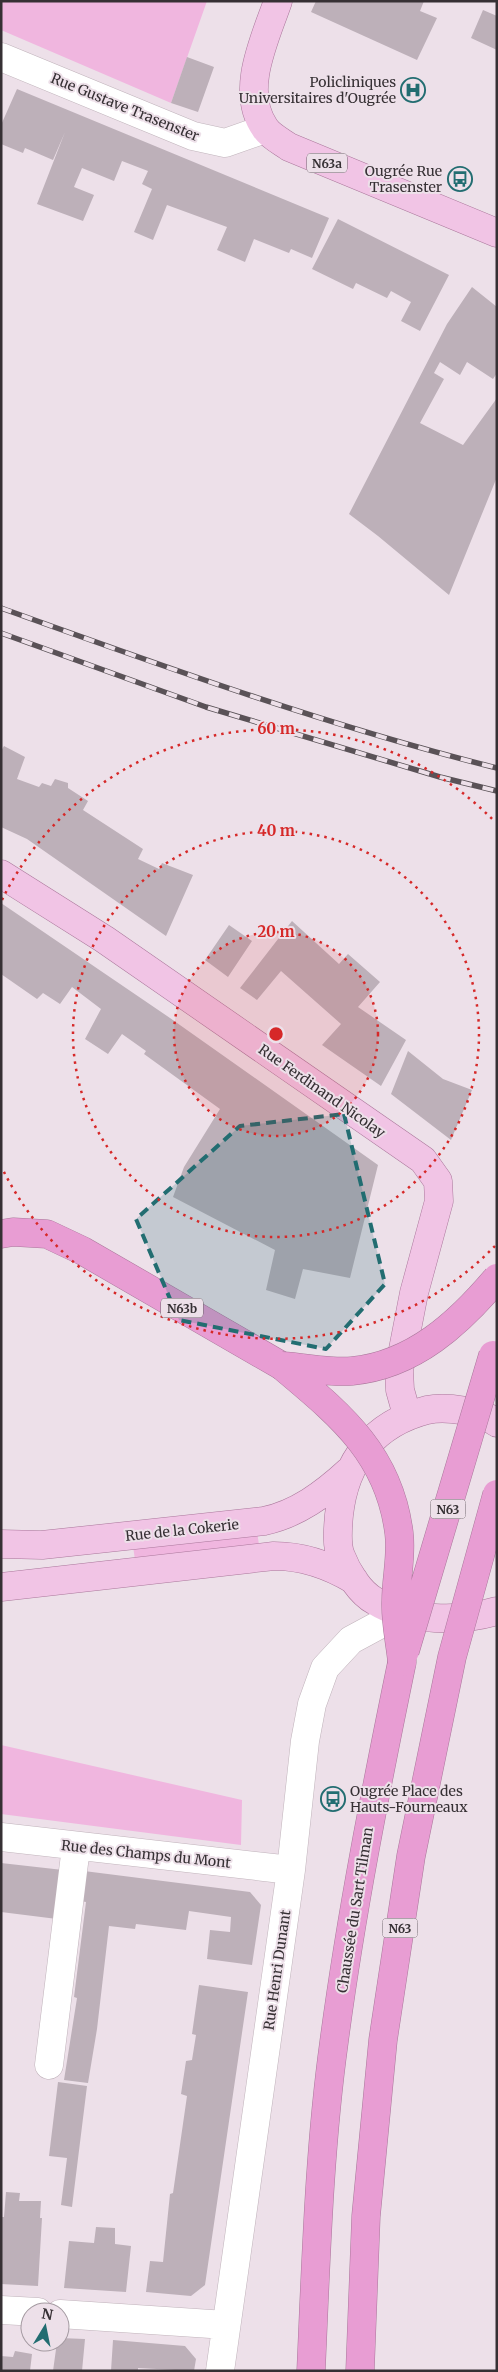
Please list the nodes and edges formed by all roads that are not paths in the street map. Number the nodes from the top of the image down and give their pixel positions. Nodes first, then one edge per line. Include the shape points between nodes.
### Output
1 (278, 1) edge
2 (1, 57) edge
3 (265, 129) junction
4 (497, 233) edge
5 (1, 874) edge
6 (1, 1234) edge
7 (497, 1278) edge
8 (497, 1345) edge
9 (282, 1366) junction
10 (407, 1415) junction
11 (497, 1423) edge
12 (349, 1470) junction
13 (497, 1494) edge
14 (1, 1544) edge
15 (354, 1580) junction
16 (1, 1587) edge
17 (497, 1611) edge
18 (402, 1612) junction
19 (402, 1662) junction
20 (1, 1837) edge
21 (76, 1847) junction
22 (291, 1870) junction
23 (50, 2065) dead end
24 (1, 2310) edge
25 (20, 2311) edge
26 (70, 2315) edge
27 (226, 2325) junction
28 (220, 2371) edge
29 (311, 2371) edge
30 (360, 2371) edge

1 - 3 main road via 253,90 256,110
2 - 3 street, Rue Gustave Trasenster via 193,136 225,143
3 - 4 main road, N63a via 289,147
5 - 10 main road, Rue Ferdinand Nicolay via 104,939 423,1160 438,1181 440,1201 414,1293 399,1370 400,1390
6 - 9 highway, N63b via 47,1234 83,1251
7 - 9 highway, bridge via 468,1312 433,1341 396,1361 351,1371
8 - 19 highway, Chaussée du Sart Tilman / N63, bridge
9 - 19 highway, bridge via 331,1406 358,1434 379,1466 399,1532 396,1601
10 - 11 main road via 436,1408 461,1410
10 - 12 main road via 388,1425 359,1454
12 - 14 main road, Rue de la Cokerie via 312,1501 271,1519 42,1545
12 - 15 main road via 342,1491 338,1526 340,1555
13 - 30 highway, N63, bridge via 452,1657 411,1856 381,2059 366,2216
15 - 16 main road via 332,1568 286,1556
15 - 18 main road via 374,1601
17 - 18 main road via 452,1619
18 - 22 street, Rue Henri Dunant via 351,1640 325,1668 312,1704 305,1741
19 - 29 highway, Chaussée du Sart Tilman / N63 via 364,1844 334,2044 318,2211
20 - 21 street, Rue des Champs du Mont
21 - 22 street, Rue des Champs du Mont
21 - 23 street
22 - 27 street, Rue Henri Dunant
24 - 25 street
26 - 27 street
27 - 28 street, Rue Henri Dunant

